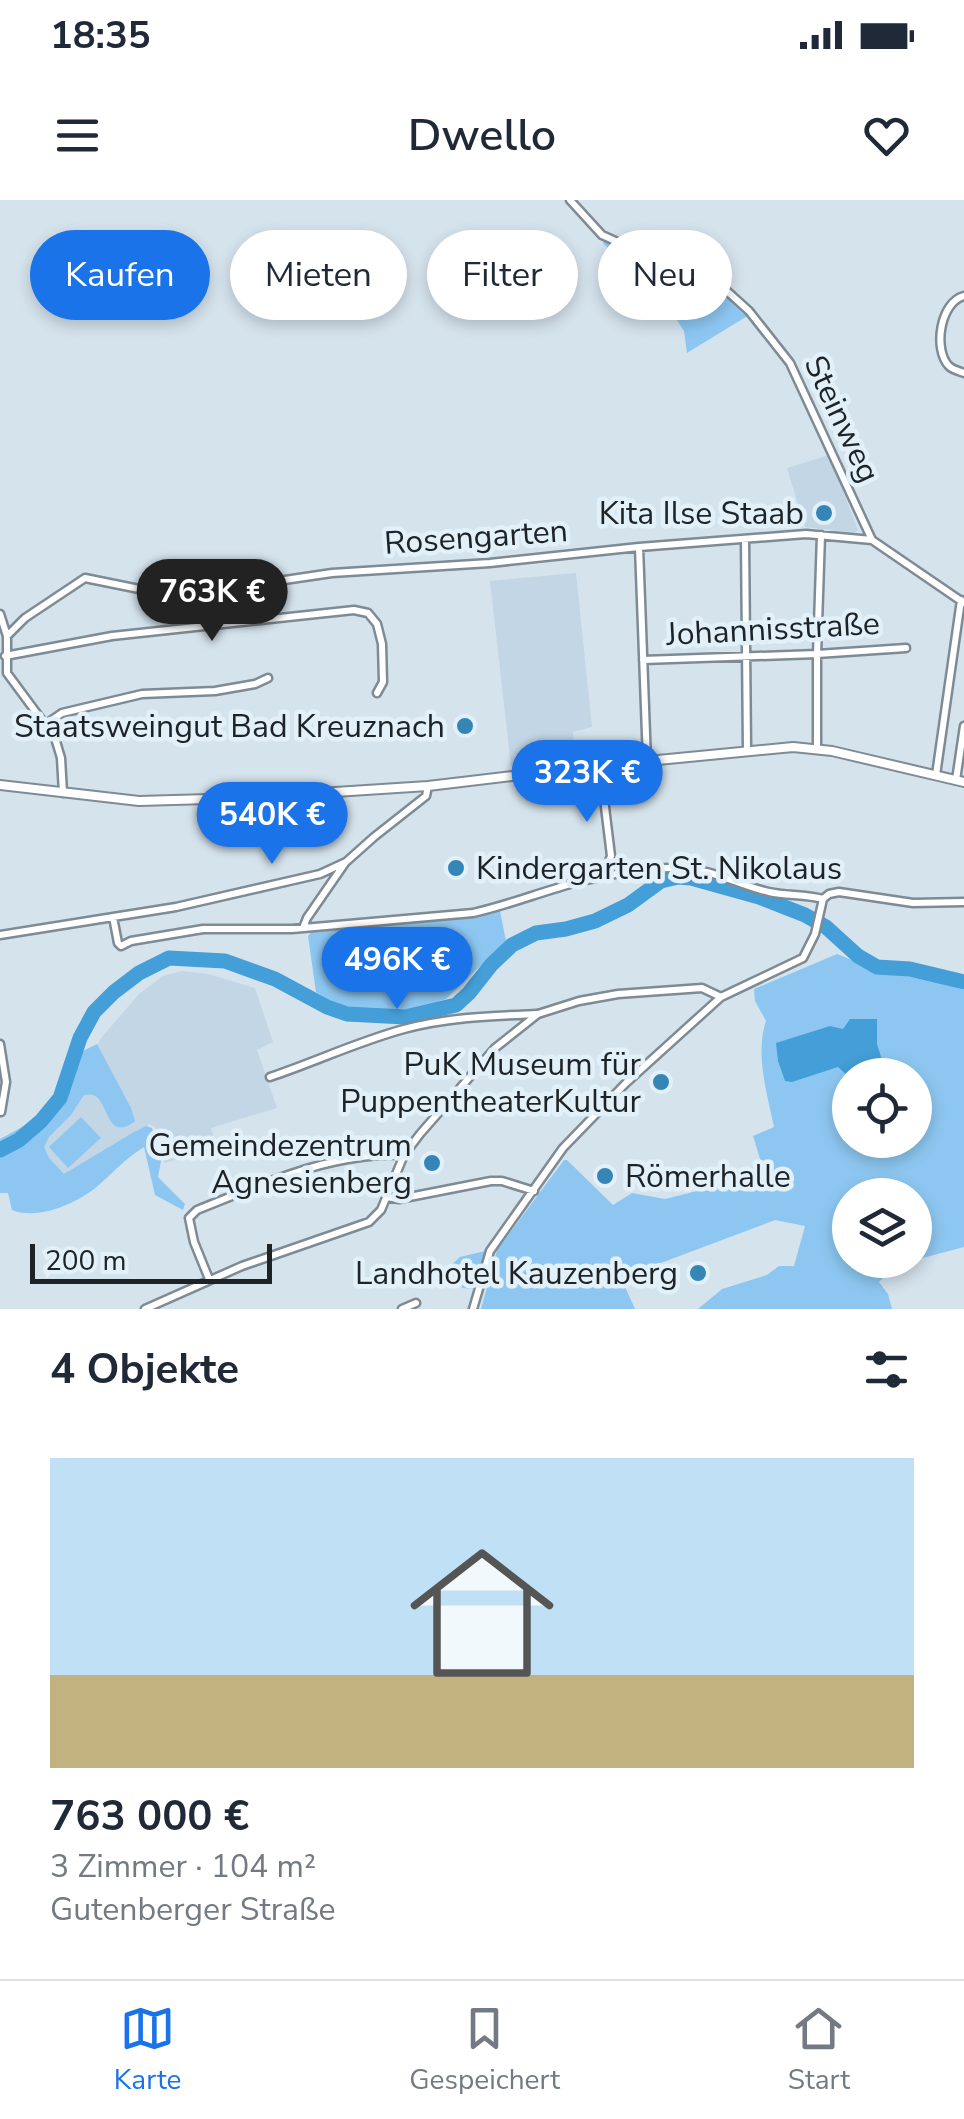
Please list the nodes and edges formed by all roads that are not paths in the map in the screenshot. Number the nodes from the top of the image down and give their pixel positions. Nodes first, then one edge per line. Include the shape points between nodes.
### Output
1 (570, 200) edge
2 (964, 296) edge
3 (964, 373) edge
4 (821, 535) junction
5 (745, 539) junction
6 (872, 540) junction
7 (639, 547) junction
8 (962, 602) edge
9 (0, 614) edge
10 (7, 636) junction
11 (906, 648) dead end
12 (817, 654) junction
13 (5, 656) junction
14 (745, 657) junction
15 (643, 660) junction
16 (268, 678) dead end
17 (377, 693) dead end
18 (46, 724) junction
19 (964, 726) edge
20 (817, 749) junction
21 (747, 750) junction
22 (648, 761) junction
23 (600, 766) junction
24 (936, 774) junction
25 (960, 781) edge
26 (0, 786) edge
27 (428, 786) junction
28 (63, 793) junction
29 (346, 862) junction
30 (578, 883) junction
31 (823, 899) junction
32 (964, 902) edge
33 (113, 918) junction
34 (303, 928) junction
35 (0, 935) edge
36 (721, 997) junction
37 (538, 1014) junction
38 (0, 1044) edge
39 (270, 1077) dead end
40 (1, 1112) edge
41 (404, 1155) junction
42 (534, 1191) junction
43 (386, 1197) junction
44 (209, 1279) junction
45 (416, 1303) dead end
46 (145, 1309) edge
47 (402, 1309) edge
48 (473, 1309) edge

1 - 6 street, Steinweg via 602,235 728,292 772,338 797,376
2 - 3 street via 944,312 942,336 944,359
4 - 5 street, Rosengarten
4 - 6 street, Rosengarten
4 - 12 street
5 - 7 street, Rosengarten
5 - 14 street
6 - 8 street
7 - 10 street, Rosengarten via 332,573 196,593 149,592 85,578
7 - 15 street
8 - 24 street
9 - 10 street
10 - 13 street
11 - 12 street, Johannisstraße
12 - 14 street, Johannisstraße
12 - 20 street
13 - 17 street via 112,636 354,610 368,613 380,629 383,682
13 - 18 street via 10,680
14 - 15 street, Johannisstraße
14 - 21 street
15 - 22 street
16 - 18 street via 215,692 142,694 62,712
18 - 28 street via 59,748
19 - 25 street
20 - 21 street
20 - 24 street
21 - 22 street
22 - 23 street
23 - 27 street
23 - 30 street via 610,856 607,867
24 - 25 street
26 - 28 street
27 - 28 street via 200,800
27 - 29 street via 426,796
29 - 33 street via 320,874
29 - 34 street
30 - 31 street via 684,869
30 - 34 street via 474,912
31 - 32 street via 839,892 913,903
31 - 36 street via 803,958
33 - 34 street via 121,946 203,929
33 - 35 street
36 - 37 street via 702,988 618,994
36 - 42 street via 586,1124
37 - 39 street via 419,1025
37 - 41 street via 494,1048
38 - 40 street via 6,1082
41 - 43 street
41 - 44 street via 318,1165 197,1210 190,1228
42 - 43 street via 491,1181
42 - 48 street via 490,1251
43 - 44 street via 362,1226
44 - 46 street
45 - 47 street

